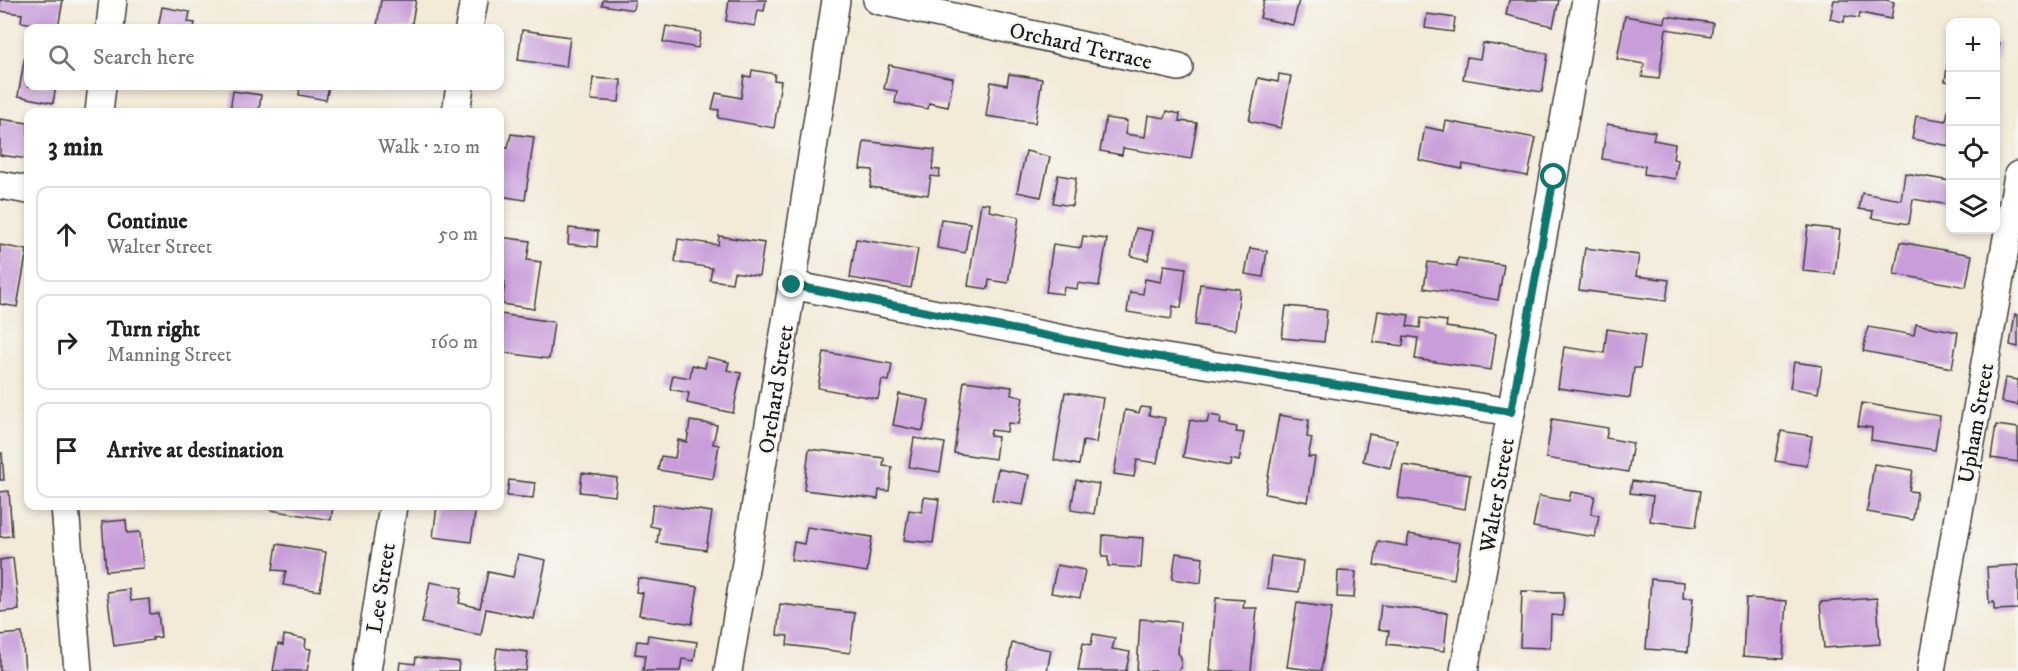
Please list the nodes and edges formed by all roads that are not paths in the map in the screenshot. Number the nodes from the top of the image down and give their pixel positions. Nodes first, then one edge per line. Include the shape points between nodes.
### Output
1 (113, 0) edge
2 (474, 0) edge
3 (836, 0) edge
4 (877, 0) edge
5 (1586, 0) edge
6 (110, 24) edge
7 (470, 24) edge
8 (1179, 67) dead end
9 (102, 90) edge
10 (459, 90) edge
11 (99, 108) edge
12 (457, 108) edge
13 (2018, 175) edge
14 (0, 185) edge
15 (24, 189) edge
16 (792, 285) junction
17 (1511, 412) junction
18 (65, 510) edge
19 (392, 510) edge
20 (78, 671) edge
21 (367, 671) edge
22 (728, 671) edge
23 (1464, 671) edge
24 (1931, 671) edge

1 - 6 street
2 - 7 street
3 - 16 street, Orchard Street
4 - 8 street, Orchard Terrace
5 - 17 street, Walter Street
9 - 11 street
10 - 12 street
13 - 24 street, Upham Street
14 - 15 street
16 - 17 street via 1128,352
16 - 22 street, Orchard Street
17 - 23 street, Walter Street
18 - 20 street
19 - 21 street, Lee Street

